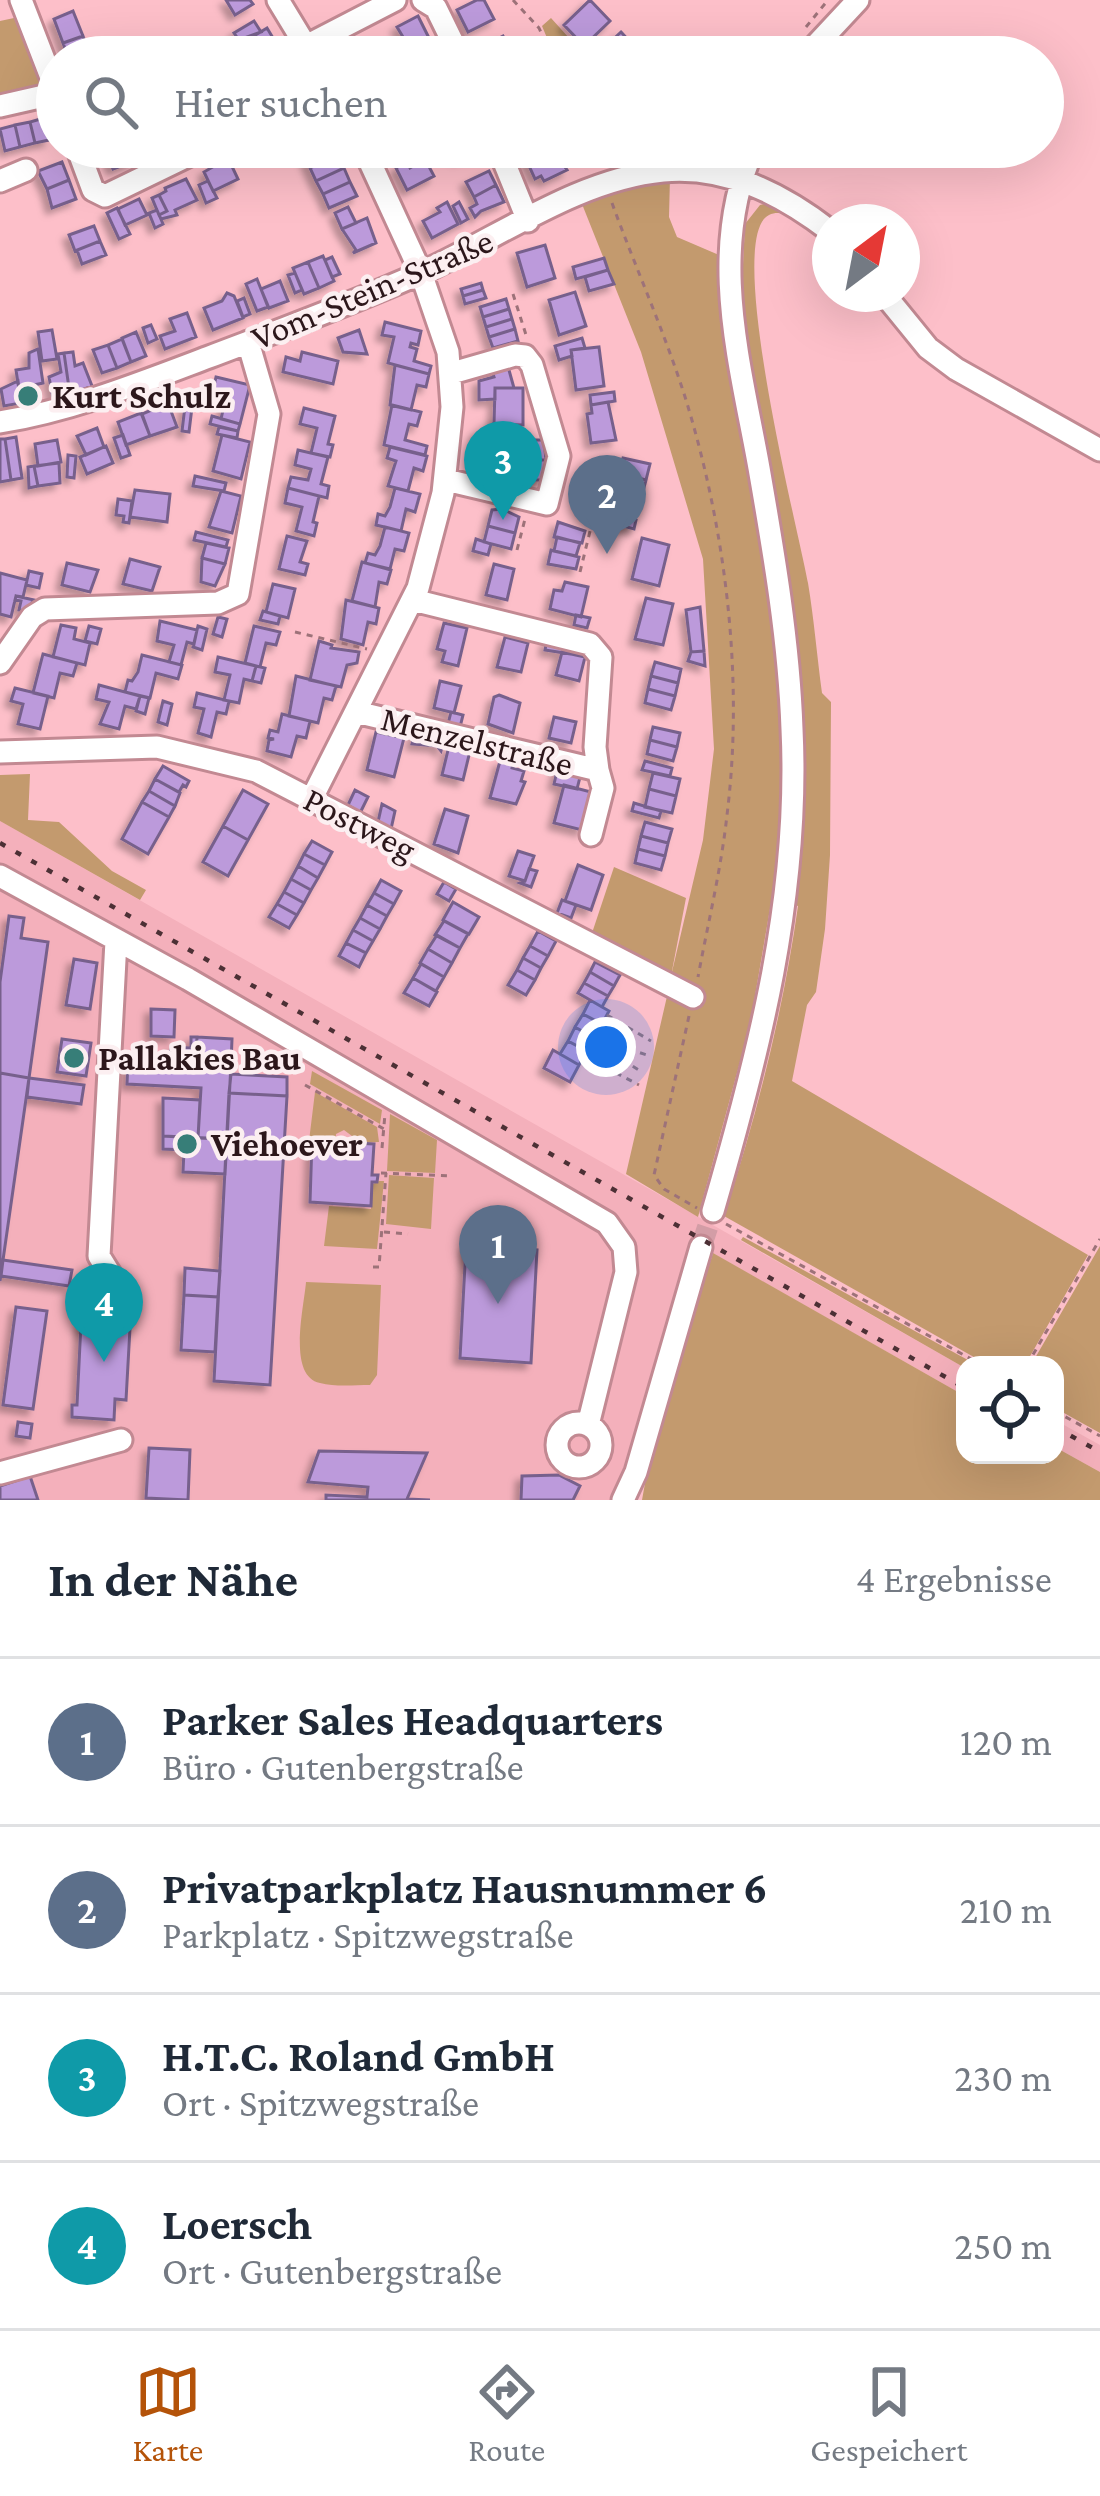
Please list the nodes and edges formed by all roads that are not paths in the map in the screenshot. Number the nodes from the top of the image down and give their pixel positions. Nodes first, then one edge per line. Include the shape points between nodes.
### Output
1 (21, 0) edge
2 (278, 0) edge
3 (395, 0) edge
4 (423, 0) edge
5 (858, 0) edge
6 (0, 8) edge
7 (299, 36) edge
8 (335, 36) edge
9 (450, 36) edge
10 (825, 36) edge
11 (36, 39) edge
12 (36, 98) edge
13 (0, 106) edge
14 (85, 168) edge
15 (160, 168) edge
16 (373, 168) edge
17 (507, 168) edge
18 (747, 168) edge
19 (26, 170) dead end
20 (0, 181) edge
21 (742, 181) junction
22 (812, 217) edge
23 (528, 220) junction
24 (421, 273) junction
25 (899, 312) edge
26 (248, 342) junction
27 (452, 373) junction
28 (0, 422) edge
29 (1100, 450) edge
30 (446, 480) junction
31 (413, 600) junction
32 (0, 663) edge
33 (356, 712) junction
34 (0, 752) edge
35 (598, 770) junction
36 (312, 798) junction
37 (591, 835) dead end
38 (0, 876) edge
39 (116, 941) junction
40 (693, 998) road end
41 (712, 1210) tunnel mouth
42 (701, 1247) tunnel mouth
43 (112, 1277) dead end
44 (588, 1425) dead end
45 (121, 1440) dead end
46 (0, 1472) edge
47 (636, 1472) junction
48 (623, 1500) edge
49 (636, 1500) edge

1 - 6 street
1 - 11 street
2 - 7 street
3 - 8 street
4 - 9 street
5 - 10 street
12 - 13 street
14 - 15 street via 99,196
16 - 24 street
17 - 23 street
18 - 21 street
19 - 20 street
21 - 22 street
21 - 23 street, Vom-Stein-Straße via 704,171 618,176
21 - 41 street via 730,254 732,327 785,639 792,820 763,1030
23 - 24 street, Vom-Stein-Straße
24 - 26 street, Vom-Stein-Straße
24 - 27 street
25 - 29 street via 956,370
26 - 28 street, Vom-Stein-Straße via 77,405
26 - 32 street via 269,414 238,594 218,603 41,610
27 - 30 street
27 - 30 street via 514,355 529,360 559,456 547,504
30 - 31 street
31 - 33 street
31 - 35 street, Menzelstraße via 598,649
33 - 35 street, Menzelstraße
33 - 36 street
34 - 36 street, Postweg via 168,749 256,771
35 - 37 street, Menzelstraße via 603,788
36 - 40 street, Postweg
38 - 39 street
39 - 43 street via 99,1256
39 - 44 street via 598,1216 620,1238 625,1281
42 - 47 street
45 - 46 street
47 - 48 street
47 - 49 street

